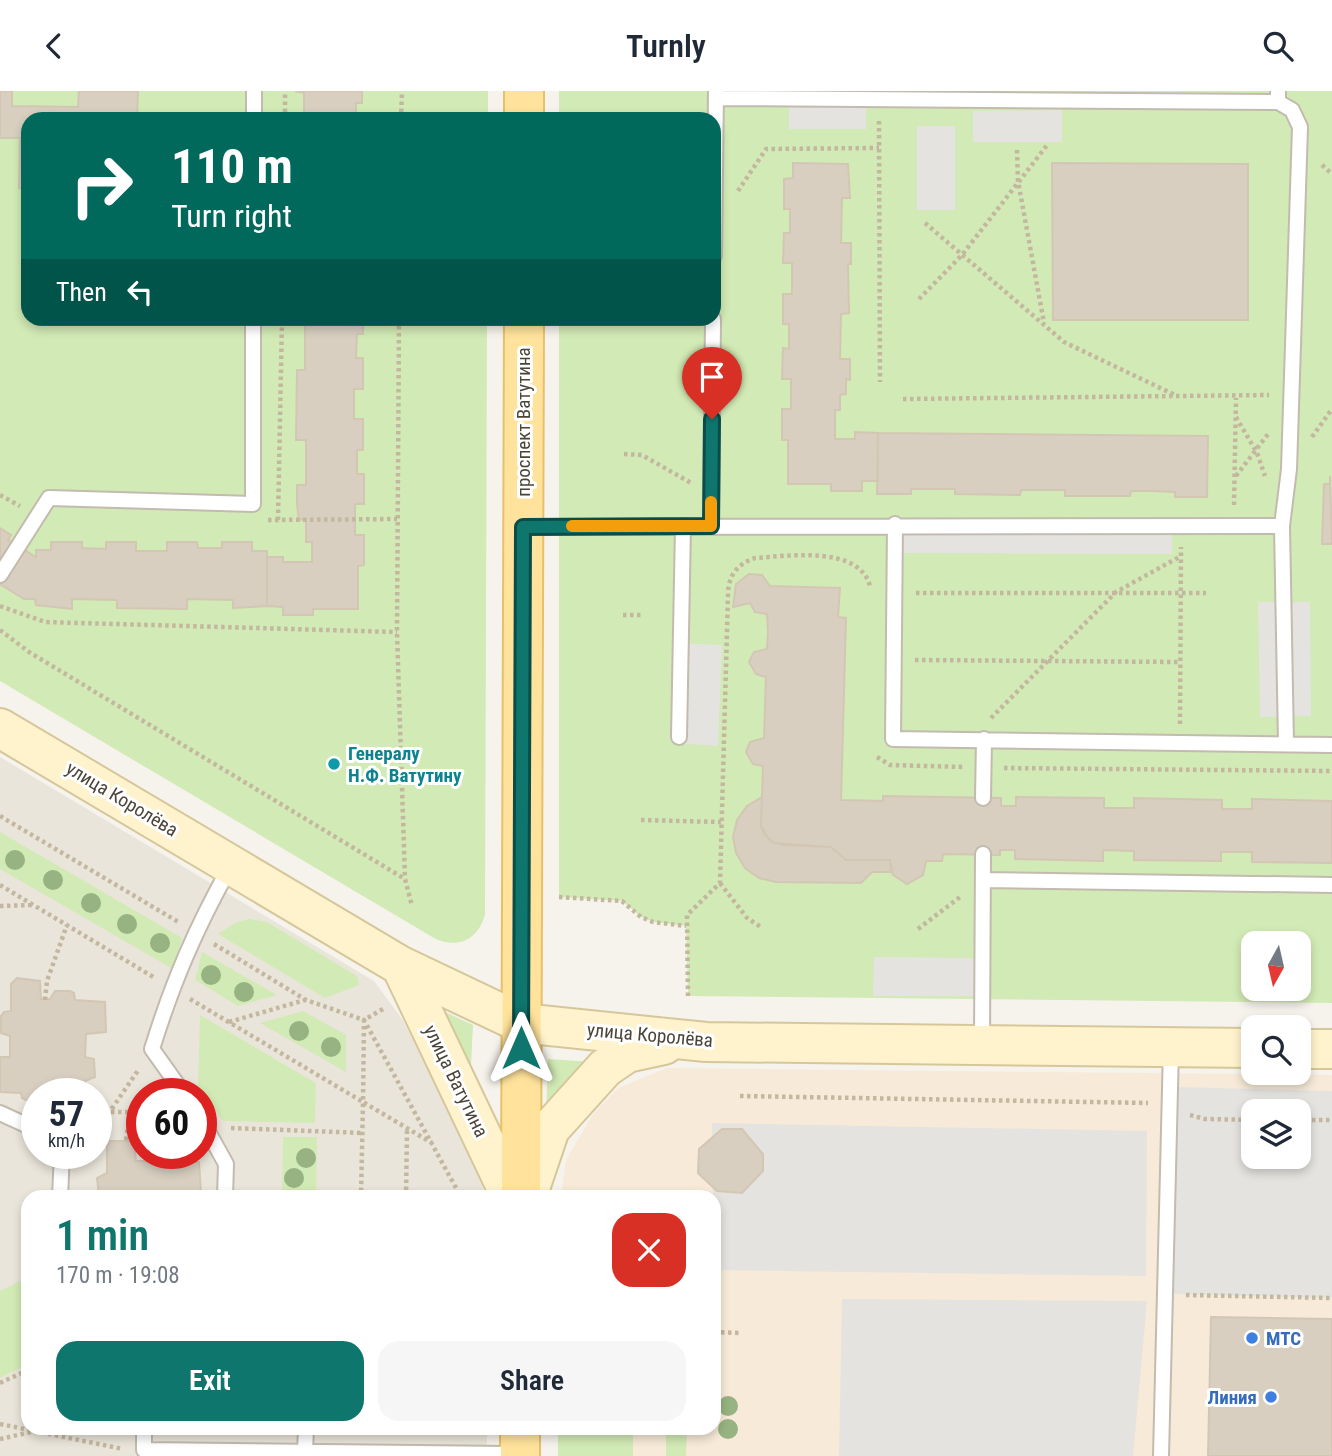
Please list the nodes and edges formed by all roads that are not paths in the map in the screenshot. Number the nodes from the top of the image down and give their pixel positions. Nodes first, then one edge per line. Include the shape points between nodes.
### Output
1 (254, 91) edge
2 (524, 91) edge
3 (716, 94) edge
4 (1278, 96) edge
5 (254, 112) edge
6 (524, 112) edge
7 (716, 112) edge
8 (253, 326) edge
9 (524, 326) edge
10 (713, 326) edge
11 (895, 524) junction
12 (683, 526) junction
13 (711, 526) junction
14 (1282, 526) junction
15 (523, 527) junction
16 (0, 575) edge
17 (0, 728) edge
18 (679, 737) dead end
19 (984, 739) junction
20 (1286, 744) junction
21 (1332, 745) edge
22 (983, 798) dead end
23 (983, 854) dead end
24 (232, 865) junction
25 (983, 880) junction
26 (1332, 885) edge
27 (401, 966) junction
28 (521, 1023) junction
29 (686, 1040) junction
30 (982, 1046) junction
31 (1171, 1047) junction
32 (1241, 1048) edge
33 (1311, 1048) edge
34 (1332, 1049) edge
35 (173, 1078) edge
36 (0, 1113) edge
37 (21, 1123) edge
38 (217, 1147) edge
39 (61, 1169) edge
40 (60, 1190) edge
41 (225, 1190) edge
42 (509, 1190) edge
43 (521, 1190) edge
44 (529, 1190) edge
45 (144, 1435) edge
46 (306, 1435) edge
47 (520, 1446) edge
48 (306, 1451) junction
49 (144, 1453) edge
50 (1161, 1456) edge

1 - 5 lane
2 - 6 main road
3 - 4 lane
3 - 7 lane
4 - 14 lane via 1300,127 1289,469
8 - 16 lane via 253,504 49,498
9 - 15 main road, проспект Ватутина
10 - 13 lane
11 - 13 lane
11 - 14 lane
11 - 19 lane via 893,739
12 - 13 lane
12 - 15 lane
12 - 18 lane
14 - 20 lane
15 - 28 main road, проспект Ватутина
17 - 24 street, улица Королёва
19 - 20 lane
19 - 22 lane
20 - 21 lane
23 - 25 lane
24 - 27 street, улица Королёва
24 - 35 lane via 194,931 152,1049
25 - 26 lane
25 - 30 lane
27 - 28 street, улица Королёва
27 - 42 street, улица Ватутина
28 - 29 street, улица Королёва
28 - 43 main road, проспект Ватутина
29 - 30 street, улица Королёва
29 - 44 street via 627,1053 605,1068 550,1129
30 - 31 street, улица Королёва
31 - 32 street, улица Королёва
31 - 50 lane
33 - 34 street
36 - 37 lane
38 - 41 lane via 226,1164
39 - 40 lane
45 - 49 lane
46 - 48 lane
47 - 48 lane
48 - 49 lane

